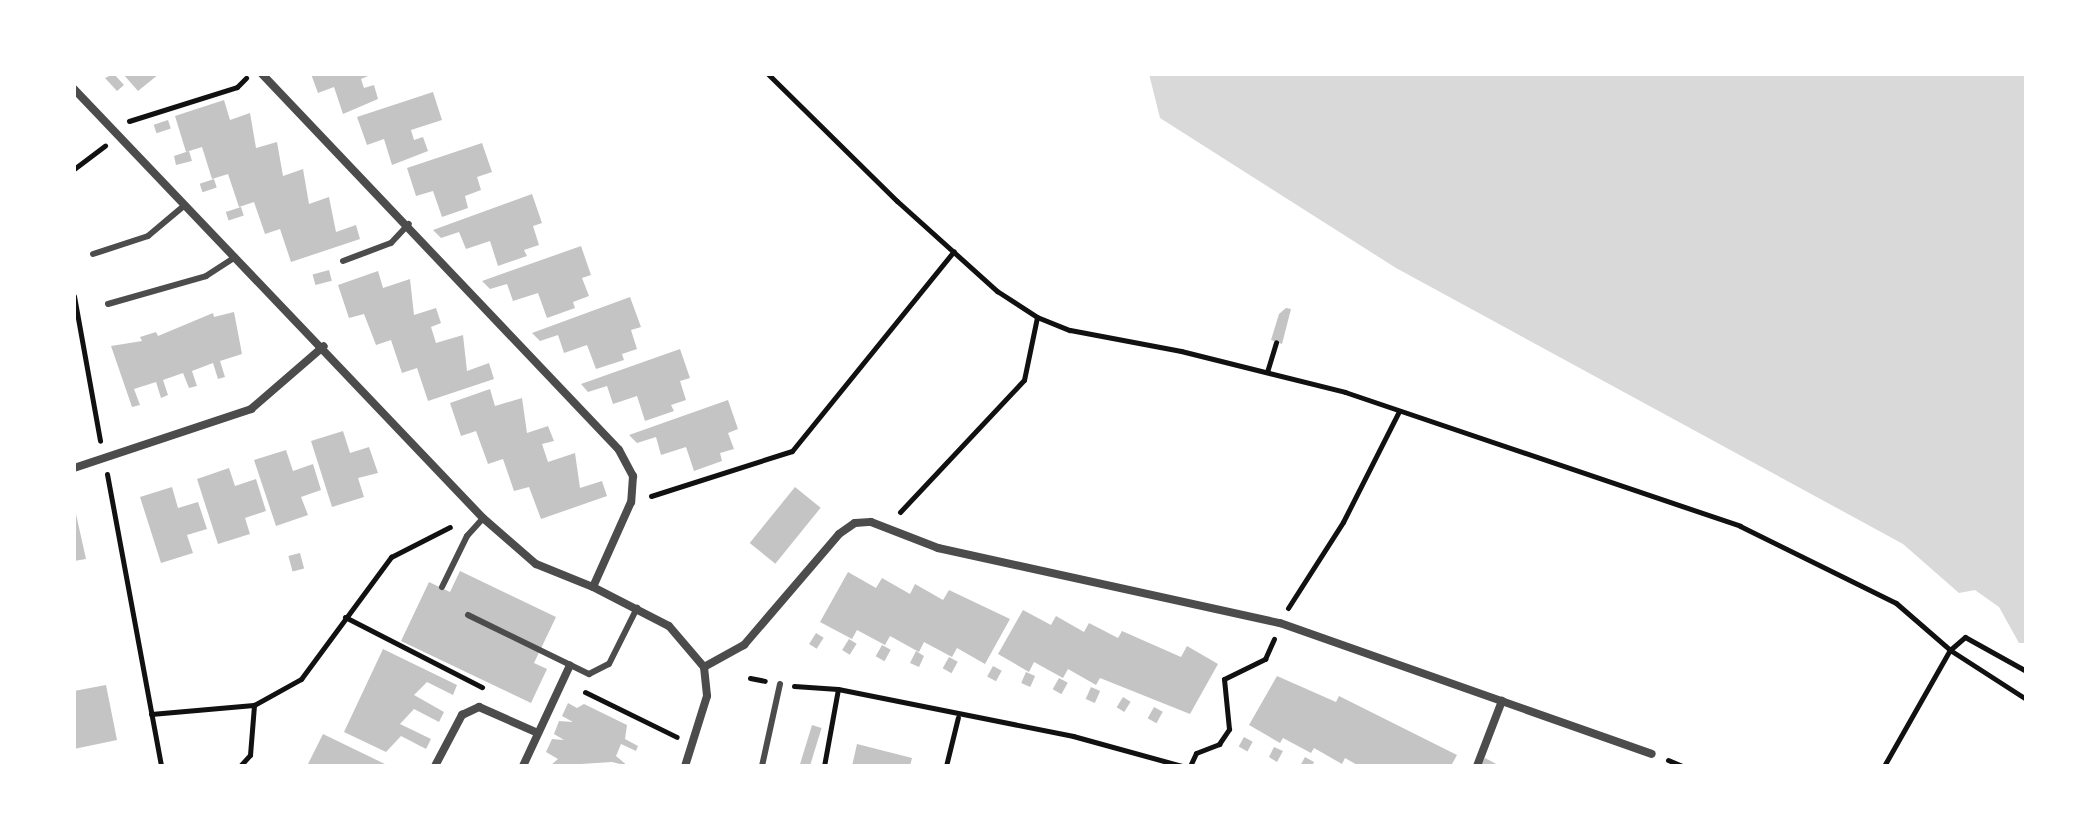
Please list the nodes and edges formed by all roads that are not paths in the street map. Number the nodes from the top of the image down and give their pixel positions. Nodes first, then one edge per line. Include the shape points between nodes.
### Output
1 (262, 74) edge
2 (74, 89) edge
3 (185, 205) junction
4 (409, 224) junction
5 (93, 254) dead end
6 (236, 256) junction
7 (343, 261) dead end
8 (108, 304) dead end
9 (324, 346) junction
10 (74, 468) edge
11 (483, 518) junction
12 (442, 587) dead end
13 (593, 587) junction
14 (637, 608) junction
15 (468, 615) dead end
16 (570, 665) junction
17 (704, 667) junction
18 (780, 684) road end
19 (1502, 701) junction
20 (538, 733) junction
21 (1652, 754) dead end
22 (435, 766) edge
23 (523, 766) edge
24 (685, 766) edge
25 (762, 766) edge
26 (1477, 766) edge

1 - 4 street
2 - 3 street
3 - 5 lane via 148,236
3 - 6 street
4 - 7 lane via 391,243
4 - 13 street via 619,450 633,476 631,502
6 - 8 lane via 206,276
6 - 9 street
9 - 10 street via 251,409
9 - 11 street
11 - 12 lane via 467,536
11 - 13 street via 536,564
13 - 14 street
14 - 16 lane via 600,673
14 - 17 street via 669,626
15 - 16 lane
16 - 20 street
17 - 19 street via 744,645 839,534 855,523 888,527 938,548 1280,623
17 - 24 street via 707,696
18 - 25 lane
19 - 21 street
19 - 26 street
20 - 22 street via 479,707 462,715
20 - 23 street

